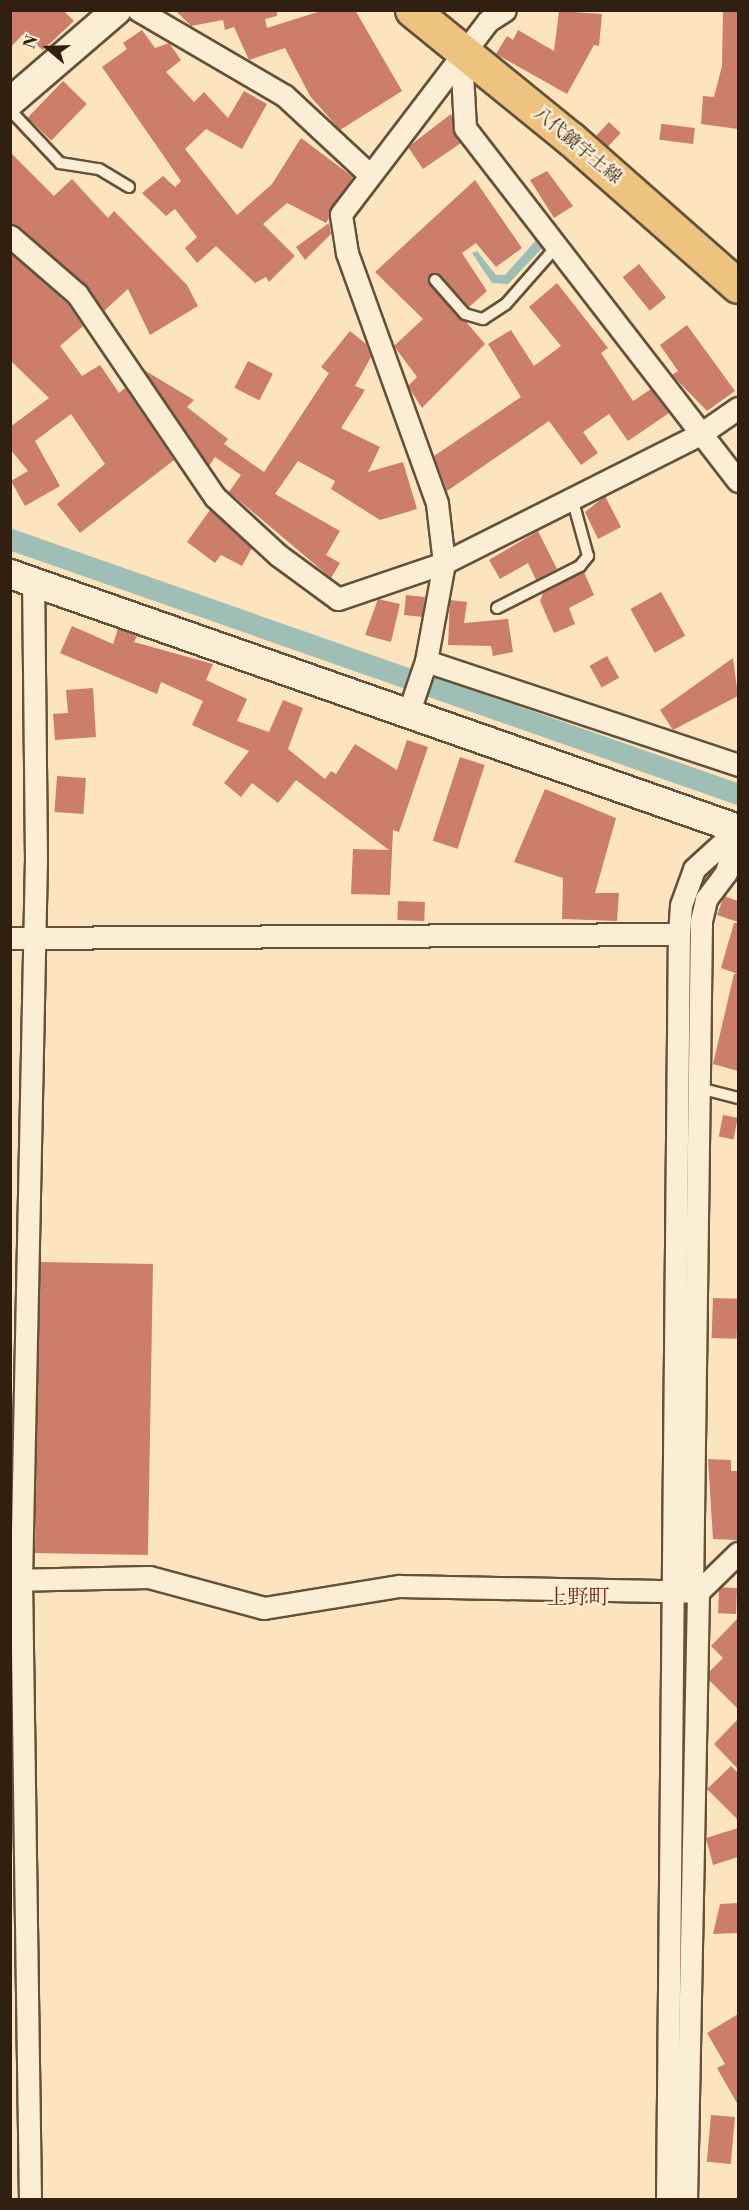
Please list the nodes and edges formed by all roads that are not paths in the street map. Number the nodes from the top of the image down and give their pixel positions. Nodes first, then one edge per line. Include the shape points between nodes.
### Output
1 (117, 10) edge
2 (138, 10) edge
3 (412, 10) edge
4 (505, 10) edge
5 (461, 54) junction
6 (10, 102) edge
7 (10, 110) edge
8 (370, 175) junction
9 (129, 187) dead end
10 (10, 236) edge
11 (557, 246) junction
12 (435, 280) dead end
13 (738, 286) edge
14 (738, 408) edge
15 (702, 433) junction
16 (738, 482) edge
17 (572, 498) junction
18 (444, 562) junction
19 (22, 578) edge
20 (497, 608) dead end
21 (425, 662) junction
22 (408, 713) junction
23 (738, 765) edge
24 (738, 829) edge
25 (679, 934) junction
26 (10, 938) edge
27 (33, 938) junction
28 (699, 1088) junction
29 (677, 1089) junction
30 (738, 1098) edge
31 (699, 1157) junction
32 (676, 1158) junction
33 (738, 1556) edge
34 (16, 1580) edge
35 (669, 1591) junction
36 (695, 1592) junction
37 (30, 2199) edge
38 (666, 2199) edge
39 (686, 2199) edge

1 - 6 street
2 - 8 street via 285,96
3 - 5 main road, 八代鏡宇土線
4 - 5 street via 488,21
5 - 8 street
5 - 11 street via 465,128
5 - 13 main road, 八代鏡宇土線 via 571,139
7 - 9 lane via 60,163 99,169
8 - 18 street via 341,214 347,253 437,503
10 - 18 street via 77,294 194,471 278,555 338,598
11 - 12 lane via 506,304 483,319 465,314
11 - 15 street
14 - 15 street
15 - 16 street
15 - 17 street
17 - 18 street
17 - 20 lane via 588,556 580,566
18 - 21 street
19 - 22 street
19 - 27 street
21 - 22 street
21 - 23 street
22 - 24 street
24 - 25 street via 694,868 681,905
24 - 28 street via 726,872 706,899 701,921
25 - 27 street
25 - 29 street
26 - 27 street
27 - 34 street
28 - 29 street
28 - 30 lane
28 - 31 street
29 - 32 street
31 - 32 street
31 - 36 street
32 - 35 street
33 - 36 street
34 - 35 street via 149,1577 264,1608 399,1586
34 - 37 street
35 - 36 street
35 - 38 street
36 - 39 street

